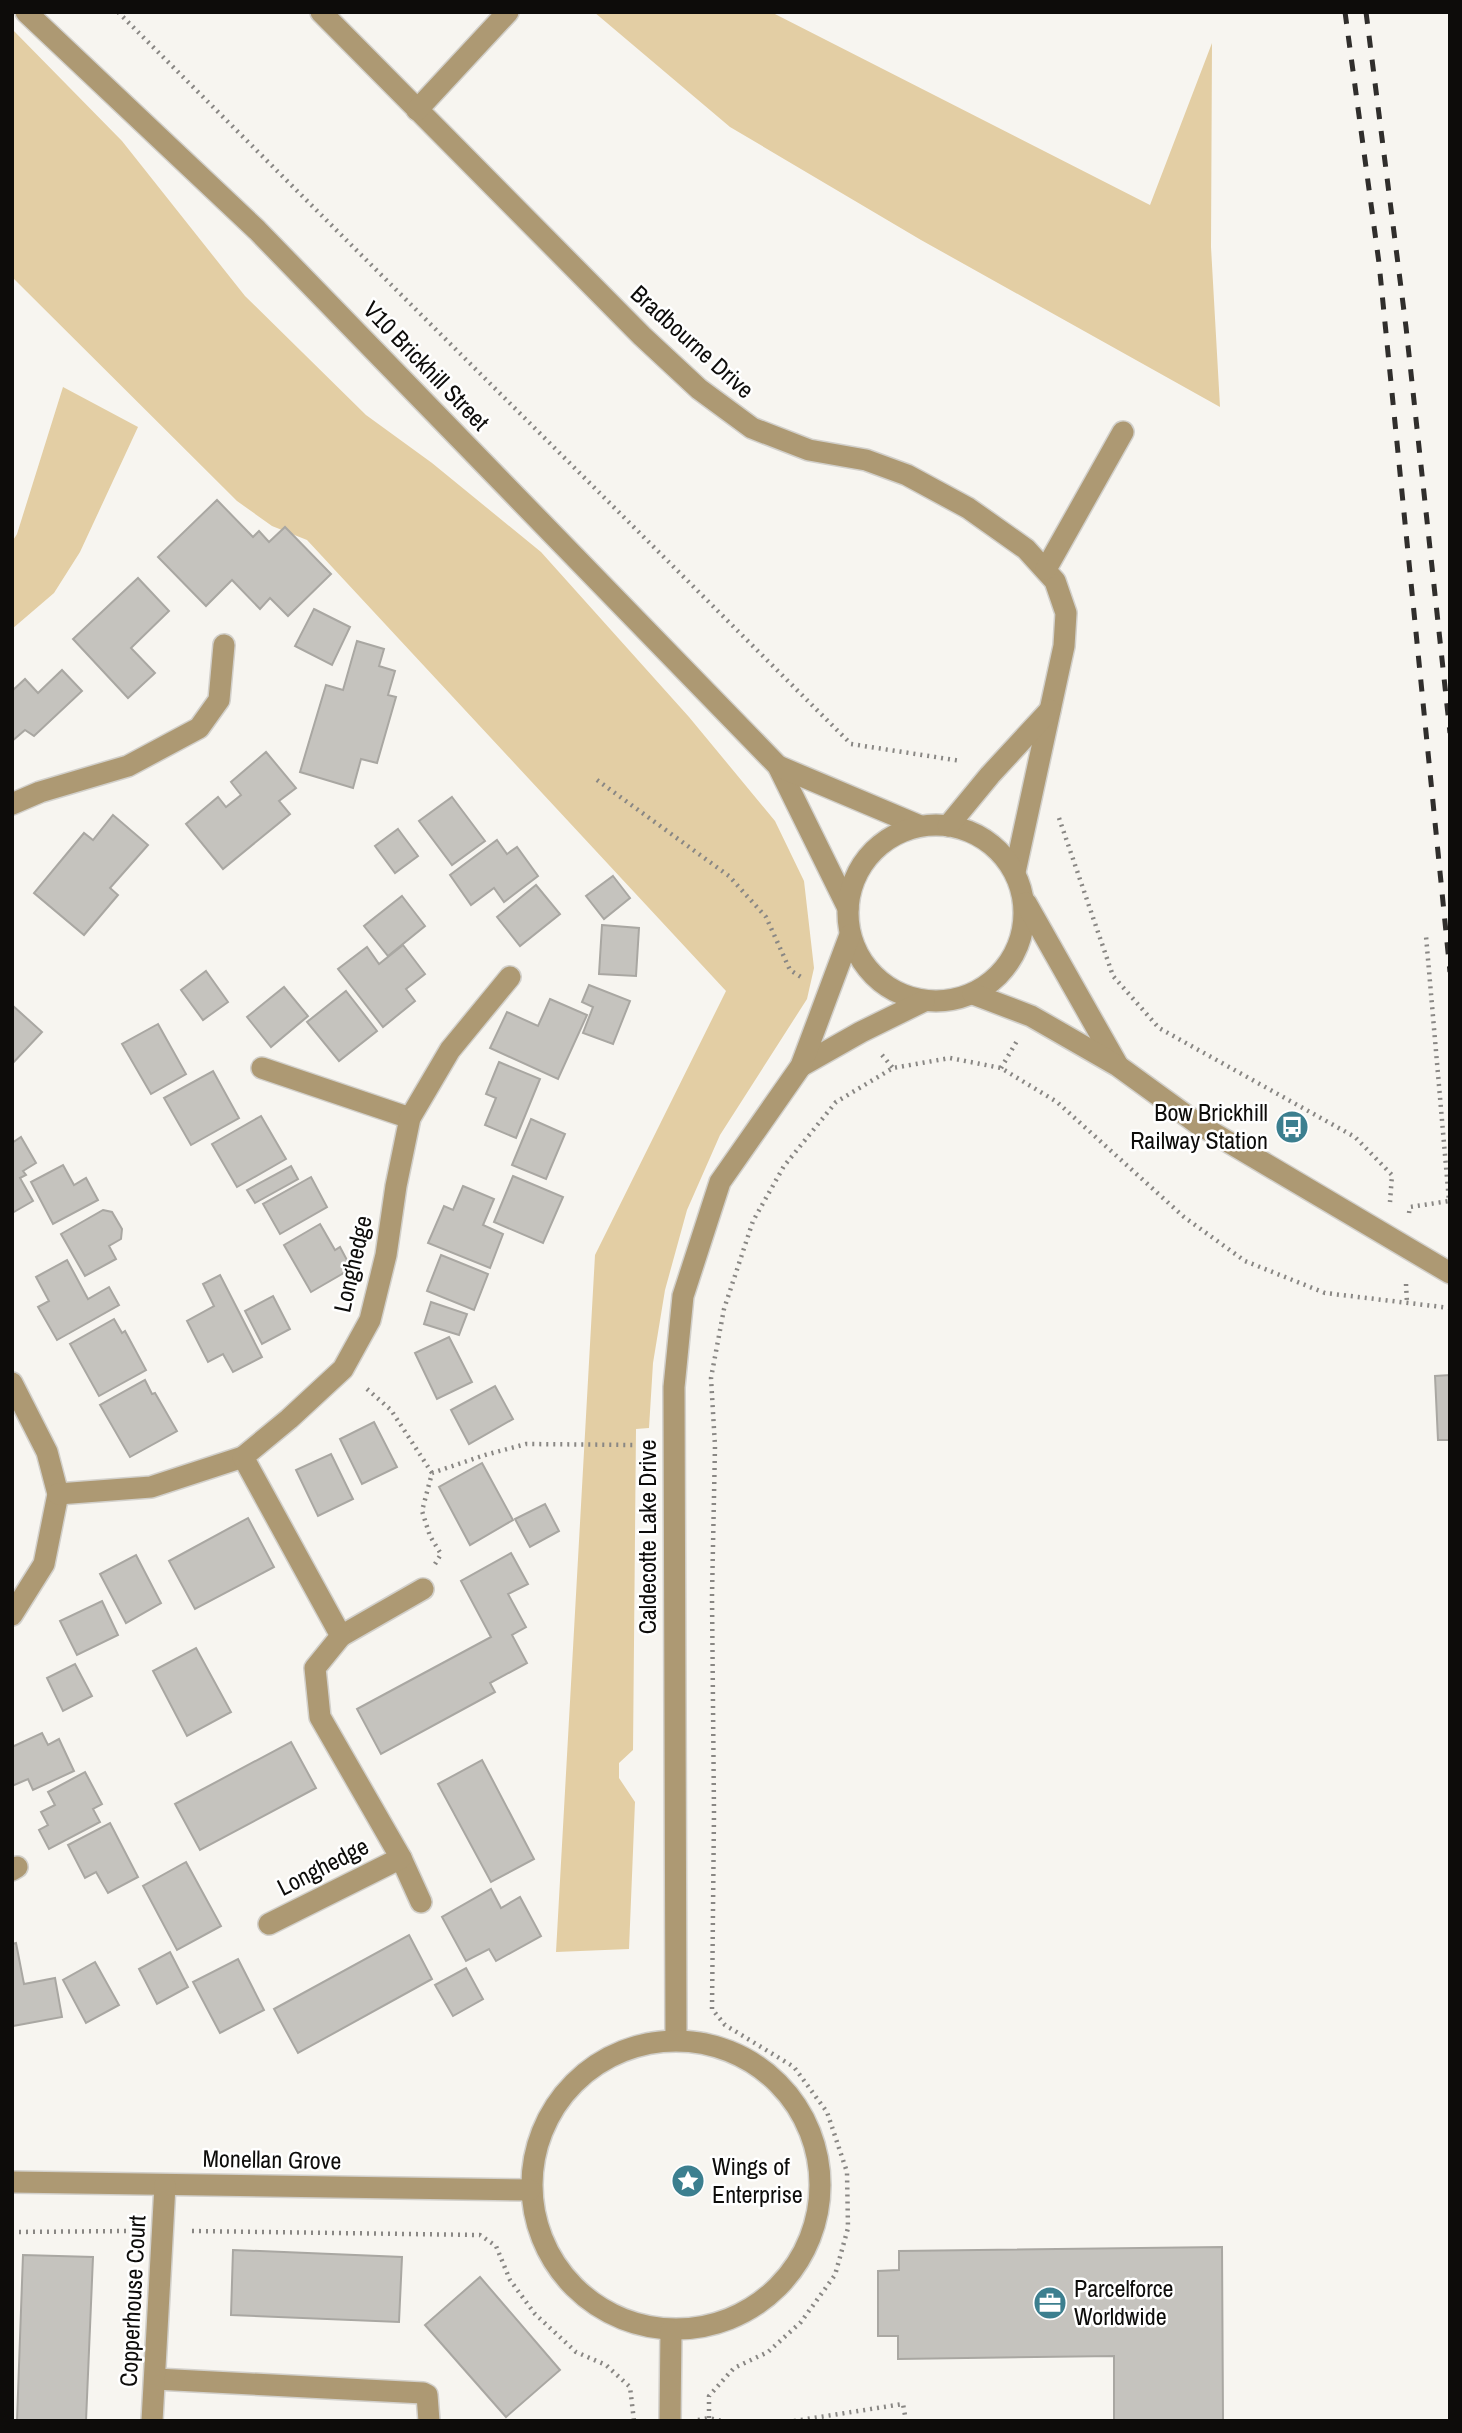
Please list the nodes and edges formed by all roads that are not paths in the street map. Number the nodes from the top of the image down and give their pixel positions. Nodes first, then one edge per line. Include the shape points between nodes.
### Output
1 (26, 12) edge
2 (321, 12) edge
3 (509, 12) edge
4 (417, 110) junction
5 (1123, 432) dead end
6 (1046, 569) junction
7 (224, 645) dead end
8 (1050, 710) junction
9 (778, 766) junction
10 (12, 804) edge
11 (920, 826) junction
12 (948, 826) junction
13 (1014, 872) junction
14 (1023, 899) junction
15 (848, 908) junction
16 (850, 935) junction
17 (510, 977) dead end
18 (973, 994) junction
19 (924, 1001) junction
20 (801, 1066) junction
21 (1118, 1066) junction
22 (262, 1068) dead end
23 (410, 1118) junction
24 (1450, 1273) edge
25 (12, 1383) edge
26 (243, 1457) junction
27 (58, 1494) junction
28 (423, 1589) road end
29 (12, 1615) edge
30 (341, 1636) junction
31 (401, 1858) junction
32 (421, 1902) dead end
33 (269, 1924) dead end
34 (676, 2040) junction
35 (12, 2182) edge
36 (165, 2185) junction
37 (530, 2190) junction
38 (671, 2331) junction
39 (156, 2379) junction
40 (152, 2421) edge
41 (429, 2421) edge
42 (670, 2421) edge

1 - 9 street, V10 Brickhill Street via 257,230
2 - 4 street, Bradbourne Drive
3 - 4 street
4 - 6 street, Bradbourne Drive via 642,336 699,389 752,428 809,450 866,460 907,475 968,508
5 - 6 street
6 - 8 street, Bradbourne Drive via 1066,613 1065,646
7 - 10 street via 219,700 199,728 128,766
8 - 12 street, Bradbourne Drive
8 - 13 street, Bradbourne Drive
9 - 11 street, V10 Brickhill Street
9 - 15 street, V10 Brickhill Street
11 - 12 street
11 - 15 street via 892,836 870,855 855,880
12 - 13 street via 974,834 998,850
13 - 14 street
14 - 18 street via 1024,928 1014,955 997,978
14 - 21 street
15 - 16 street
16 - 19 street via 860,959 877,979 899,994
16 - 20 street, Caldecotte Lake Drive
17 - 23 street, Longhedge via 450,1050
18 - 19 street via 949,1001
18 - 21 street via 1031,1016
19 - 20 street, Caldecotte Lake Drive
20 - 34 street, Caldecotte Lake Drive via 720,1182 683,1296 674,1387
21 - 24 street via 1198,1124
22 - 23 street
23 - 26 street, Longhedge via 370,1320 343,1369
25 - 27 street via 47,1452
26 - 27 street, Longhedge via 151,1486
26 - 30 street
27 - 29 street via 44,1564
28 - 30 street, Longhedge
30 - 31 street, Longhedge via 315,1668 320,1717
31 - 32 street, Longhedge
31 - 33 street, Longhedge
34 - 37 street via 630,2047 589,2069 557,2102 536,2144
34 - 38 street via 722,2047 762,2068 794,2101 814,2142 821,2188 813,2232 791,2273 758,2305 717,2325
35 - 36 street, Monellan Grove
36 - 37 street, Monellan Grove
36 - 39 street, Copperhouse Court
37 - 38 street via 539,2234 559,2272 590,2303 628,2323
38 - 42 street
39 - 40 street, Copperhouse Court
39 - 41 street via 423,2393 429,2400

